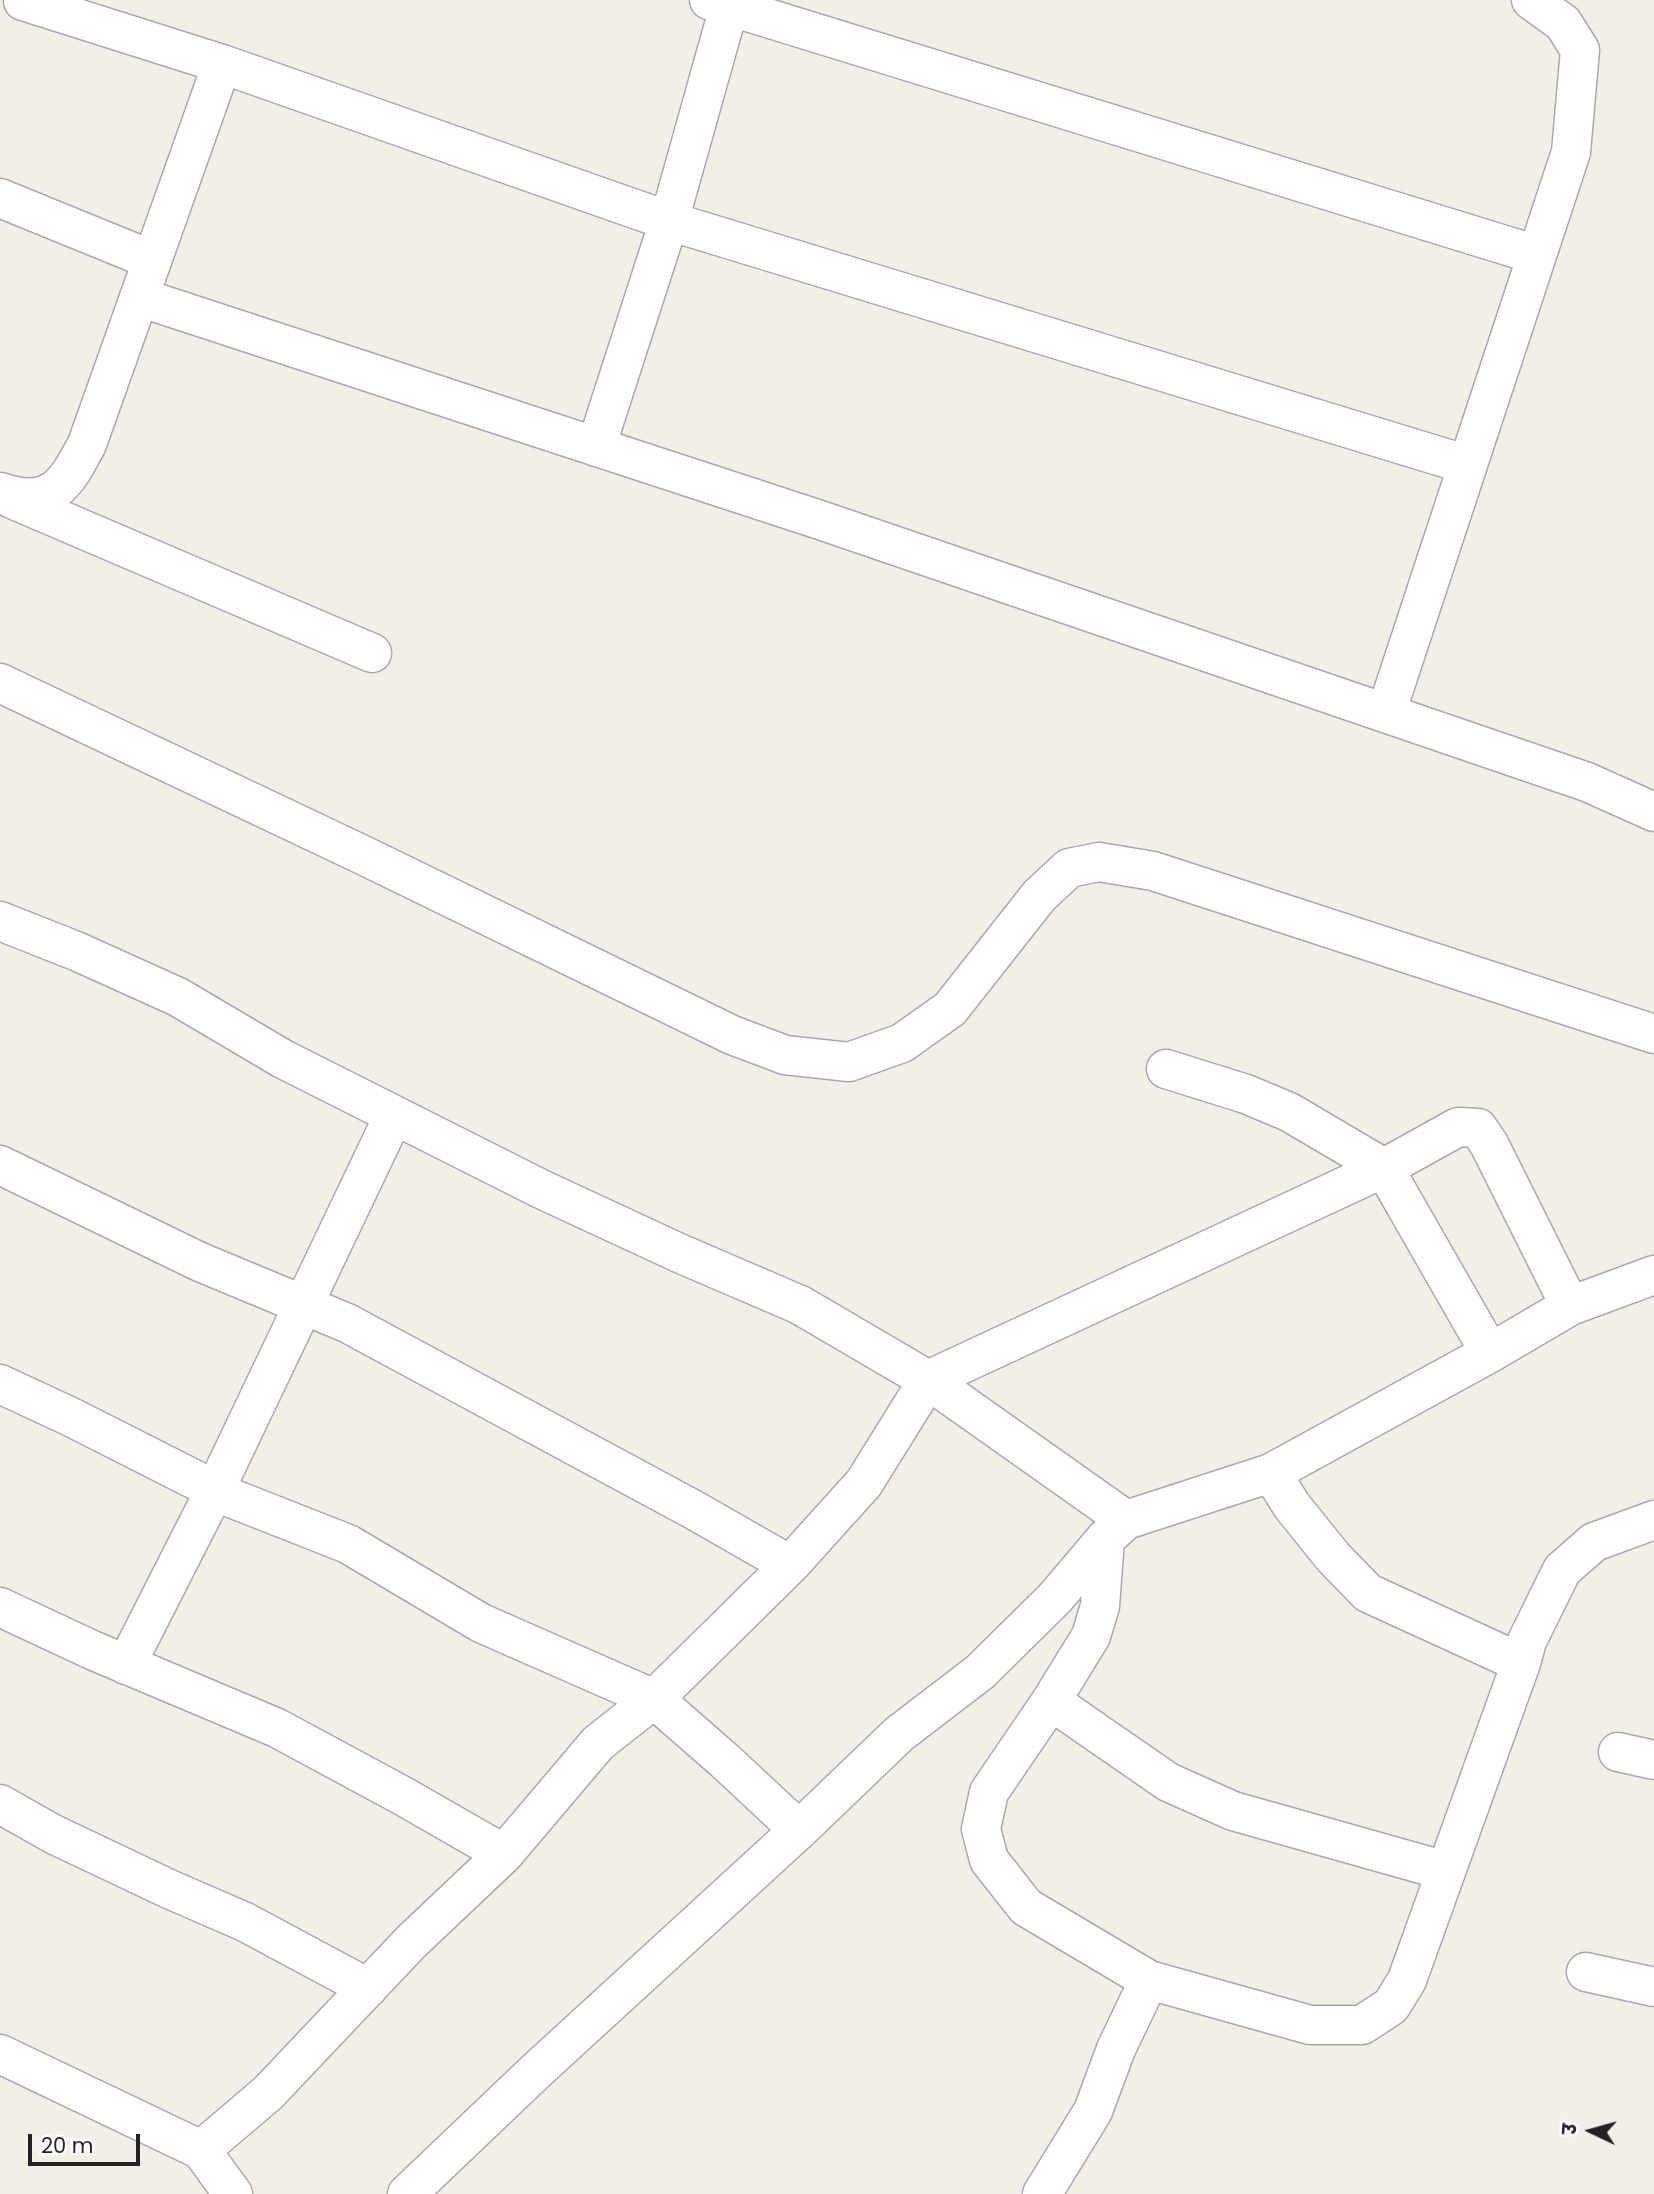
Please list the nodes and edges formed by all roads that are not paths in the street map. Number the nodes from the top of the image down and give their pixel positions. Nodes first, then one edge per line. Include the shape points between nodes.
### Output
1 (1531, 0) edge
2 (23, 1) edge
3 (723, 3) edge
4 (222, 64) junction
5 (0, 198) edge
6 (669, 221) junction
7 (1537, 255) junction
8 (152, 260) junction
9 (139, 297) junction
10 (596, 447) junction
11 (1468, 464) junction
12 (0, 493) edge
13 (372, 653) dead end
14 (0, 683) edge
15 (1386, 713) junction
16 (1654, 812) edge
17 (0, 921) edge
18 (1654, 1034) edge
19 (1167, 1069) dead end
20 (394, 1115) junction
21 (0, 1165) edge
22 (1384, 1168) junction
23 (1654, 1275) edge
24 (302, 1304) junction
25 (1570, 1306) junction
26 (1490, 1353) junction
27 (928, 1380) junction
28 (0, 1384) edge
29 (1271, 1473) junction
30 (215, 1490) junction
31 (1654, 1520) edge
32 (1115, 1529) junction
33 (790, 1565) junction
34 (0, 1607) edge
35 (1521, 1663) junction
36 (126, 1665) junction
37 (654, 1699) junction
38 (1051, 1701) junction
39 (0, 1804) edge
40 (799, 1830) junction
41 (504, 1854) junction
42 (1446, 1871) junction
43 (1586, 1972) dead end
44 (1149, 1980) junction
45 (1654, 1987) edge
46 (368, 1988) junction
47 (0, 2054) edge
48 (201, 2150) junction
49 (233, 2194) edge
50 (407, 2194) edge
51 (1042, 2194) edge

1 - 7 street via 1563,23 1580,50 1571,152
2 - 4 street
3 - 6 street
3 - 7 street
4 - 6 street
4 - 8 street
5 - 8 street
6 - 10 street
6 - 11 street
7 - 11 street
8 - 9 street
9 - 10 street
9 - 12 street via 87,444 71,475 47,496 20,499
10 - 15 street
11 - 15 street
12 - 13 street
14 - 18 street via 732,1035 785,1055 849,1062 902,1043 950,1009 1040,896 1069,868 1098,862 1153,871
15 - 16 street via 1587,782
17 - 20 street via 178,997 283,1059
19 - 22 street via 1289,1112
20 - 24 street
20 - 27 street via 541,1189 800,1305
21 - 24 street via 200,1262
22 - 25 street via 1458,1127 1478,1128
22 - 26 street
22 - 27 street
23 - 25 street
24 - 30 street
24 - 33 street via 347,1322
25 - 26 street
26 - 29 street
27 - 32 street
27 - 33 street via 864,1483
28 - 30 street
29 - 32 street
29 - 35 street via 1333,1557 1368,1593
30 - 36 street
30 - 37 street via 348,1544 481,1623
31 - 35 street via 1594,1542 1562,1570
32 - 38 street via 1091,1636
32 - 40 street via 1055,1598 980,1672 899,1734
33 - 37 street
34 - 36 street
35 - 42 street
36 - 41 street via 277,1728
37 - 40 street
37 - 41 street via 598,1744
38 - 42 street via 1168,1782 1222,1806
38 - 44 street via 989,1792 981,1829 989,1860 1026,1907
39 - 46 street via 65,1840 245,1922
40 - 50 street
41 - 46 street
42 - 44 street via 1407,1980 1391,2006 1362,2025 1310,2025
43 - 45 street
44 - 51 street via 1093,2112
46 - 48 street via 268,2093
47 - 48 street
48 - 49 street

